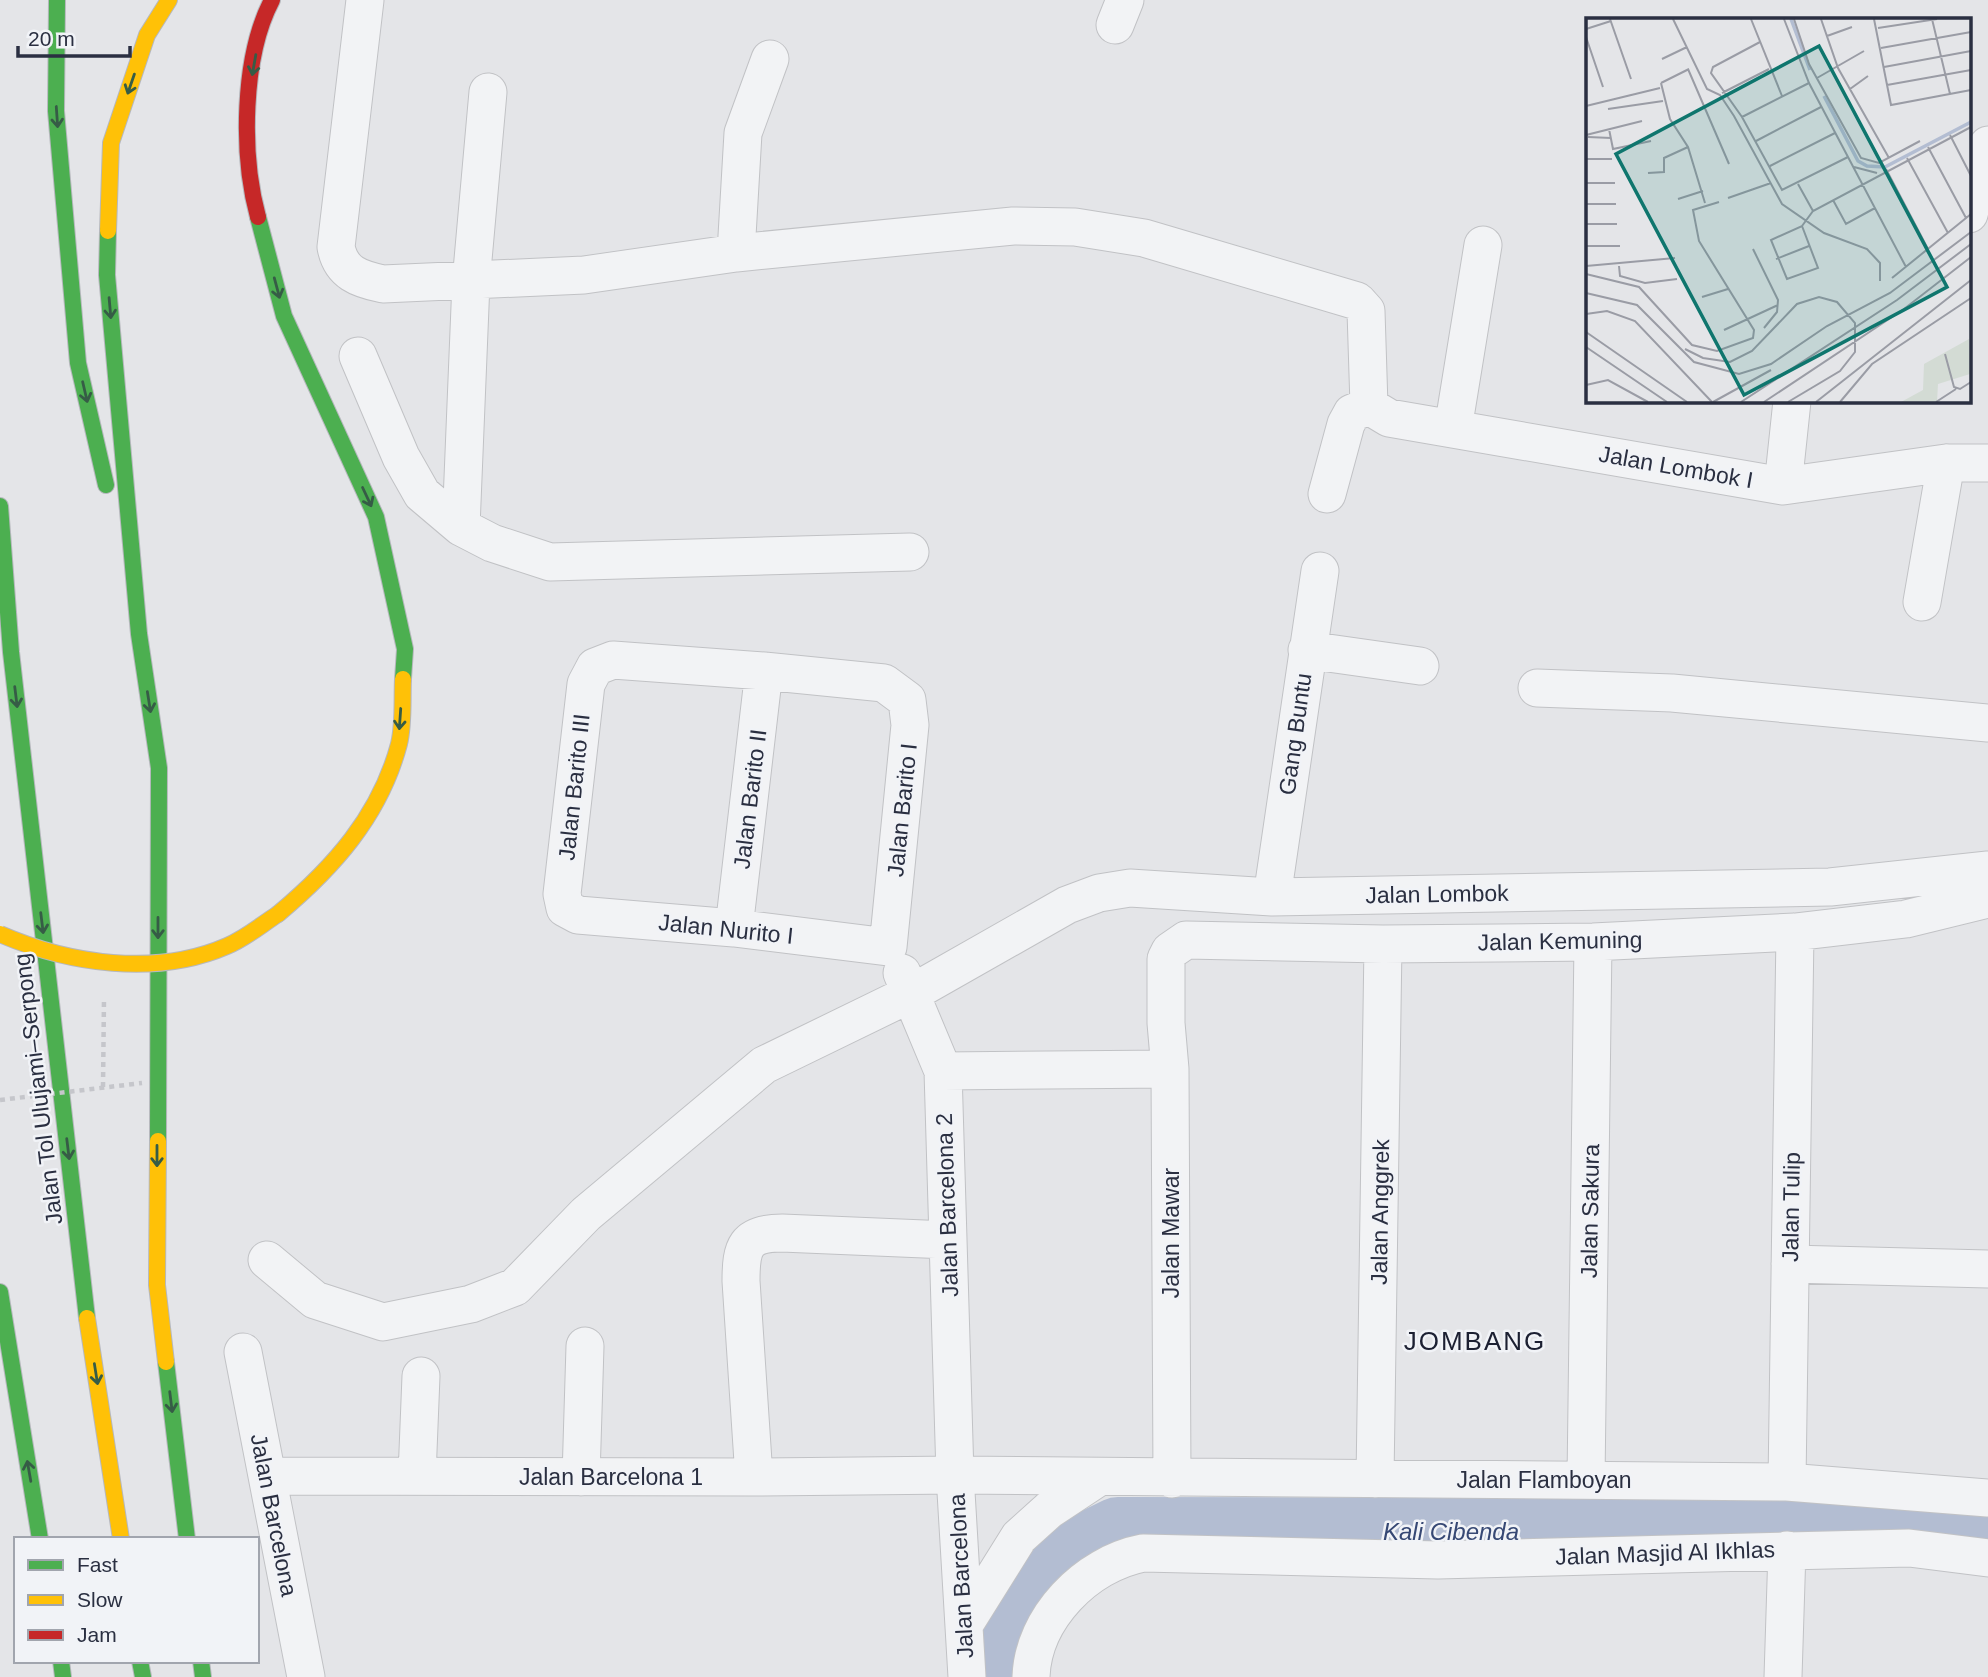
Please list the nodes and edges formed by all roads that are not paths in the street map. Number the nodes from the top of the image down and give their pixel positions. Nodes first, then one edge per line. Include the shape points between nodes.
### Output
1 (57, 0) edge
2 (169, 0) edge
3 (272, 0) edge
4 (365, 0) edge
5 (770, 59) dead end
6 (488, 92) dead end
7 (1988, 145) edge
8 (1970, 210) edge
9 (1483, 245) dead end
10 (736, 253) junction
11 (471, 282) junction
12 (358, 356) dead end
13 (1792, 402) edge
14 (1369, 406) junction
15 (1453, 429) junction
16 (1946, 463) junction
17 (1988, 463) edge
18 (1783, 486) junction
19 (1327, 495) dead end
20 (0, 506) edge
21 (461, 527) junction
22 (910, 552) dead end
23 (1320, 571) dead end
24 (1922, 602) dead end
25 (139, 634) junction
26 (1307, 650) junction
27 (1420, 666) dead end
28 (764, 671) junction
29 (1537, 688) dead end
30 (1988, 723) edge
31 (1988, 870) edge
32 (1272, 897) junction
33 (1988, 899) edge
34 (565, 908) joint
35 (734, 928) junction
36 (1795, 932) junction
37 (0, 934) edge
38 (1592, 942) junction
39 (1383, 944) junction
40 (888, 947) junction
41 (1167, 988) joint
42 (912, 993) junction
43 (1170, 1069) junction
44 (943, 1071) junction
45 (948, 1240) junction
46 (267, 1260) dead end
47 (1790, 1264) junction
48 (1988, 1269) edge
49 (0, 1292) edge
50 (586, 1346) dead end
51 (243, 1352) dead end
52 (421, 1376) dead end
53 (955, 1475) junction
54 (267, 1476) junction
55 (417, 1476) junction
56 (581, 1477) junction
57 (1099, 1477) junction
58 (754, 1478) junction
59 (1172, 1479) junction
60 (1375, 1479) junction
61 (1587, 1480) junction
62 (1787, 1482) junction
63 (1988, 1497) edge
64 (40, 1537) edge
65 (121, 1537) edge
66 (187, 1537) edge
67 (1787, 1550) junction
68 (1988, 1558) edge
69 (964, 1625) junction
70 (306, 1677) edge
71 (967, 1677) edge
72 (1031, 1677) edge
73 (1783, 1677) edge

1 -> 25 highway via 56,111 78,363
2 -> 25 highway via 147,35 111,143 107,275
3 -> 37 highway, bridge via 261,20 247,105 252,196 284,316 376,517 405,649 399,743 371,813 323,876 278,914 220,949 146,964 82,961
4 - 11 street via 338,261 349,273 383,284
5 - 10 street via 743,132
6 - 11 street
7 - 8 street
9 - 15 street
10 - 11 street via 584,275
10 - 14 street via 1013,226 1075,227 1144,238 1357,301 1366,311
11 - 21 street
12 - 21 street via 422,494
13 - 18 street
14 - 15 street, Jalan Lombok I via 1389,418
14 - 19 street via 1352,414 1346,424
15 - 18 street, Jalan Lombok I
16 - 17 street, Jalan Lombok I
16 - 18 street, Jalan Lombok I
16 - 24 street
20 -> 65 highway, Jalan Tol Ulujami–Serpong via 12,666 86,1308
21 - 22 street via 492,543 550,562
23 - 26 street, Gang Buntu
25 -> 66 highway via 159,768 157,1285
26 - 27 street
26 - 32 street, Gang Buntu
28 - 34 street, Jalan Barito III via 613,660 595,667 586,684 562,894
28 - 35 street, Jalan Barito II
28 - 40 street, Jalan Barito I via 884,684 907,700 910,725
29 - 30 street via 1672,693
31 - 32 street, Jalan Lombok via 1830,887
32 - 42 street, Jalan Lombok via 1130,888 1099,893 1067,905
33 - 36 street, Jalan Kemuning via 1906,919
34 - 35 street, Jalan Nurito I via 578,915
35 - 40 street, Jalan Nurito I
36 - 38 street, Jalan Kemuning
36 - 47 street, Jalan Tulip
38 - 39 street, Jalan Kemuning
38 - 61 street, Jalan Sakura
39 - 41 street, Jalan Kemuning via 1186,940 1166,959
39 - 60 street, Jalan Anggrek
40 - 42 street, Jalan Barcelona 2
41 - 43 street, Jalan Mawar
42 - 44 street, Jalan Barcelona 2
42 - 46 street, Jalan Lombok via 764,1065 586,1214 515,1287 471,1304 383,1322 315,1300
43 - 44 street
43 - 59 street, Jalan Mawar
44 - 45 street, Jalan Barcelona 2
45 - 53 street, Jalan Barcelona 2
45 - 58 street via 762,1233 749,1242 741,1259 741,1281
47 - 48 street
47 - 62 street, Jalan Tulip
64 -> 49 highway
50 - 56 street
51 - 54 street, Jalan Barcelona
52 - 55 street
53 - 57 street, Jalan Flamboyan
53 - 58 street, Jalan Barcelona 1
53 - 69 street, Jalan Barcelona
54 - 55 street, Jalan Barcelona 1
54 - 70 street, Jalan Barcelona
55 - 56 street, Jalan Barcelona 1
56 - 58 street, Jalan Barcelona 1
57 - 59 street, Jalan Flamboyan
57 - 69 street via 1049,1510 1019,1537
59 - 60 street, Jalan Flamboyan
60 - 61 street, Jalan Flamboyan
61 - 62 street, Jalan Flamboyan
62 - 63 street, Jalan Flamboyan
67 - 68 street, Jalan Masjid Al Ikhlas via 1909,1548
67 - 72 street, Jalan Masjid Al Ikhlas via 1438,1560 1143,1553 1122,1557 1086,1578 1058,1607 1032,1658
67 - 73 street
69 - 71 street, Jalan Barcelona

